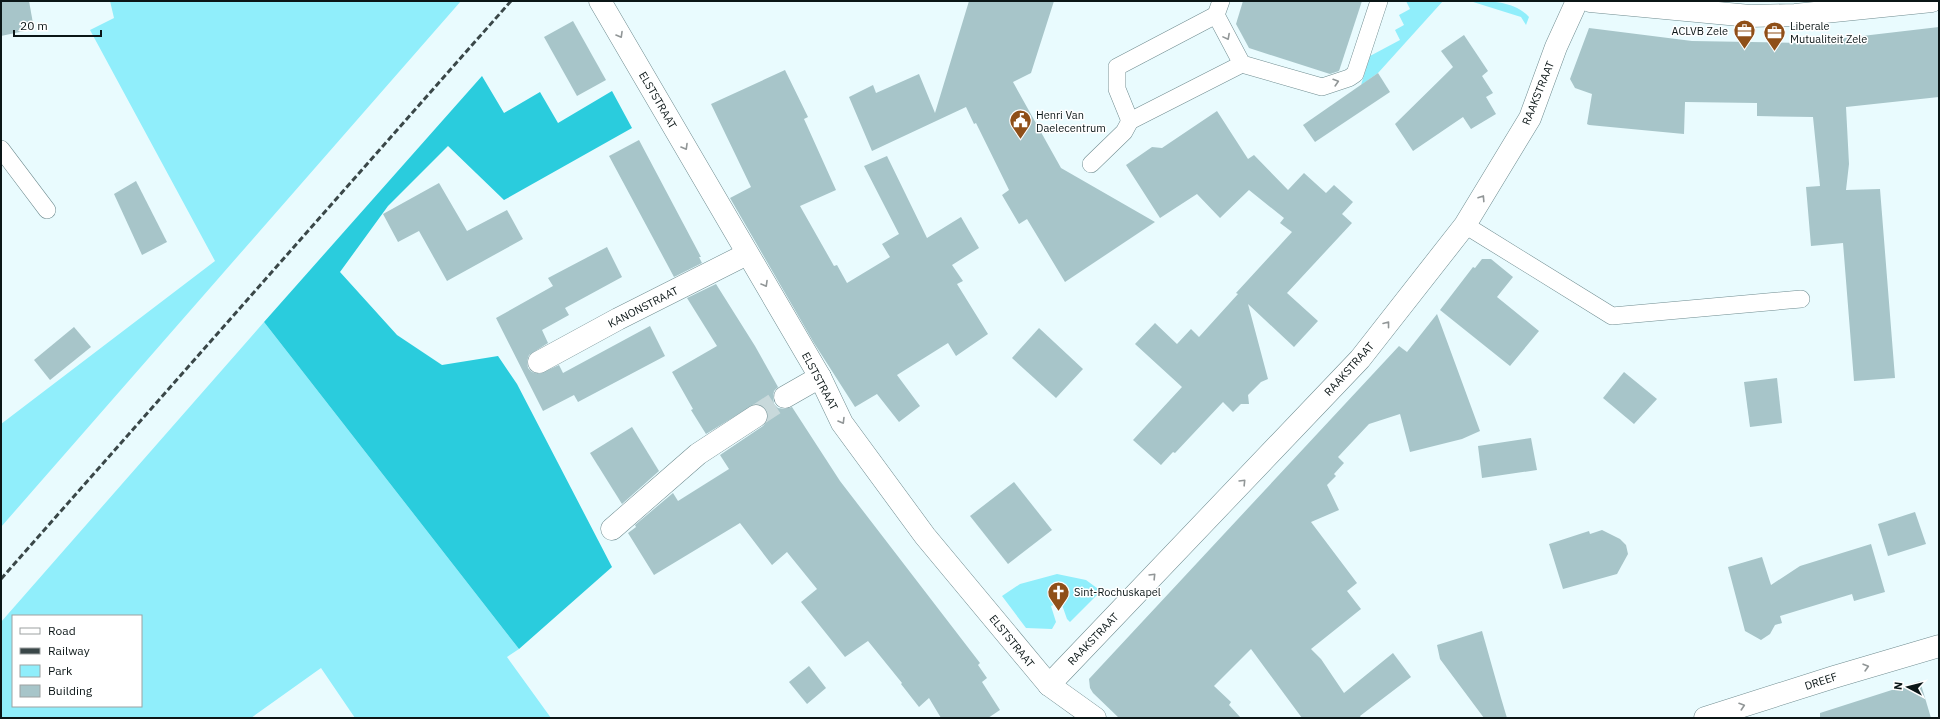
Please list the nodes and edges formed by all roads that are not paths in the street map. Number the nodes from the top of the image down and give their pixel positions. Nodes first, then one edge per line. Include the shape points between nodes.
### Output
1 (600, 1) edge
2 (1379, 1) edge
3 (1576, 1) edge
4 (1590, 1) edge
5 (1932, 1) edge
6 (1616, 2) edge
7 (1218, 8) edge
8 (1242, 64) junction
9 (1130, 121) junction
10 (1, 149) edge
11 (1092, 164) dead end
12 (47, 210) dead end
13 (1465, 225) junction
14 (747, 254) junction
15 (1801, 299) dead end
16 (539, 362) dead end
17 (820, 377) junction
18 (785, 397) tunnel mouth
19 (756, 416) tunnel mouth
20 (612, 529) dead end
21 (1939, 646) edge
22 (1049, 686) junction
23 (1080, 714) edge
24 (1705, 718) edge

1 -> 14 street, ELSTSTRAAT
8 -> 2 lane via 1322,87 1349,78 1356,74
13 -> 3 street, RAAKSTRAAT via 1530,118
4 - 6 street
5 - 6 street via 1795,15 1750,16 1654,8
7 -> 8 lane
7 - 9 lane via 1117,67 1117,89
8 - 9 lane
9 - 11 lane via 1124,132
10 - 12 lane
13 - 15 lane via 1612,316
22 -> 13 street, RAAKSTRAAT via 1360,359
14 - 16 street, KANONSTRAAT
14 -> 17 street, ELSTSTRAAT
17 - 18 street
17 -> 22 street, ELSTSTRAAT via 842,423 925,536
19 - 20 street via 698,454
24 -> 21 street, DREEF via 1834,676
22 - 23 street, ELSTSTRAAT

